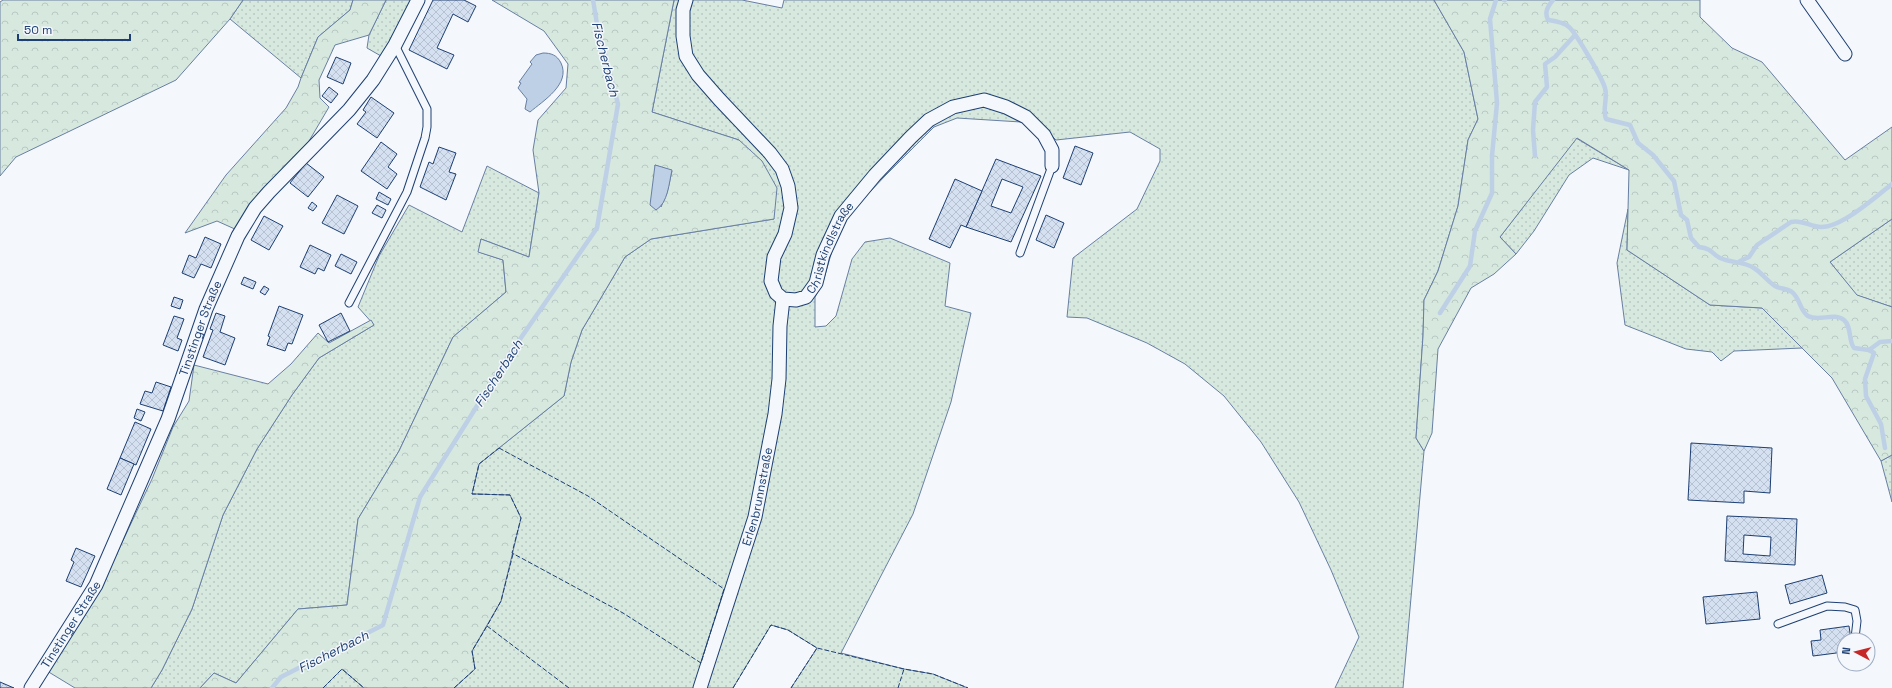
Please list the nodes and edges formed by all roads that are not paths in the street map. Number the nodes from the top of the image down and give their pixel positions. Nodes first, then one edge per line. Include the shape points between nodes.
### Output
1 (418, 0) edge
2 (686, 0) edge
3 (1807, 0) edge
4 (395, 45) junction
5 (1846, 54) dead end
6 (1052, 166) joint
7 (1020, 253) dead end
8 (783, 299) junction
9 (349, 303) dead end
10 (1778, 624) dead end
11 (1856, 632) edge
12 (31, 688) edge
13 (700, 688) edge

1 - 4 street, Tinstinger Straße
2 - 8 street via 683,10 683,36 686,56 698,75 770,153 782,169 788,186 790,208 785,234 774,257 771,281 776,293
3 - 5 street
4 - 9 lane via 427,109 427,127 407,192
4 - 12 street, Tinstinger Straße via 373,80 349,110 269,192 255,208 238,236 206,309 168,419 96,585
6 - 7 lane
6 - 8 street, Christkindlstraße via 1052,150 1044,135 1026,117 984,100 953,107 929,120 911,137 874,174 841,216 823,255 816,283 806,297 796,300
8 - 13 street, Erlenbrunnstraße via 775,414 755,517
10 - 11 lane via 1826,606 1845,607 1855,610

